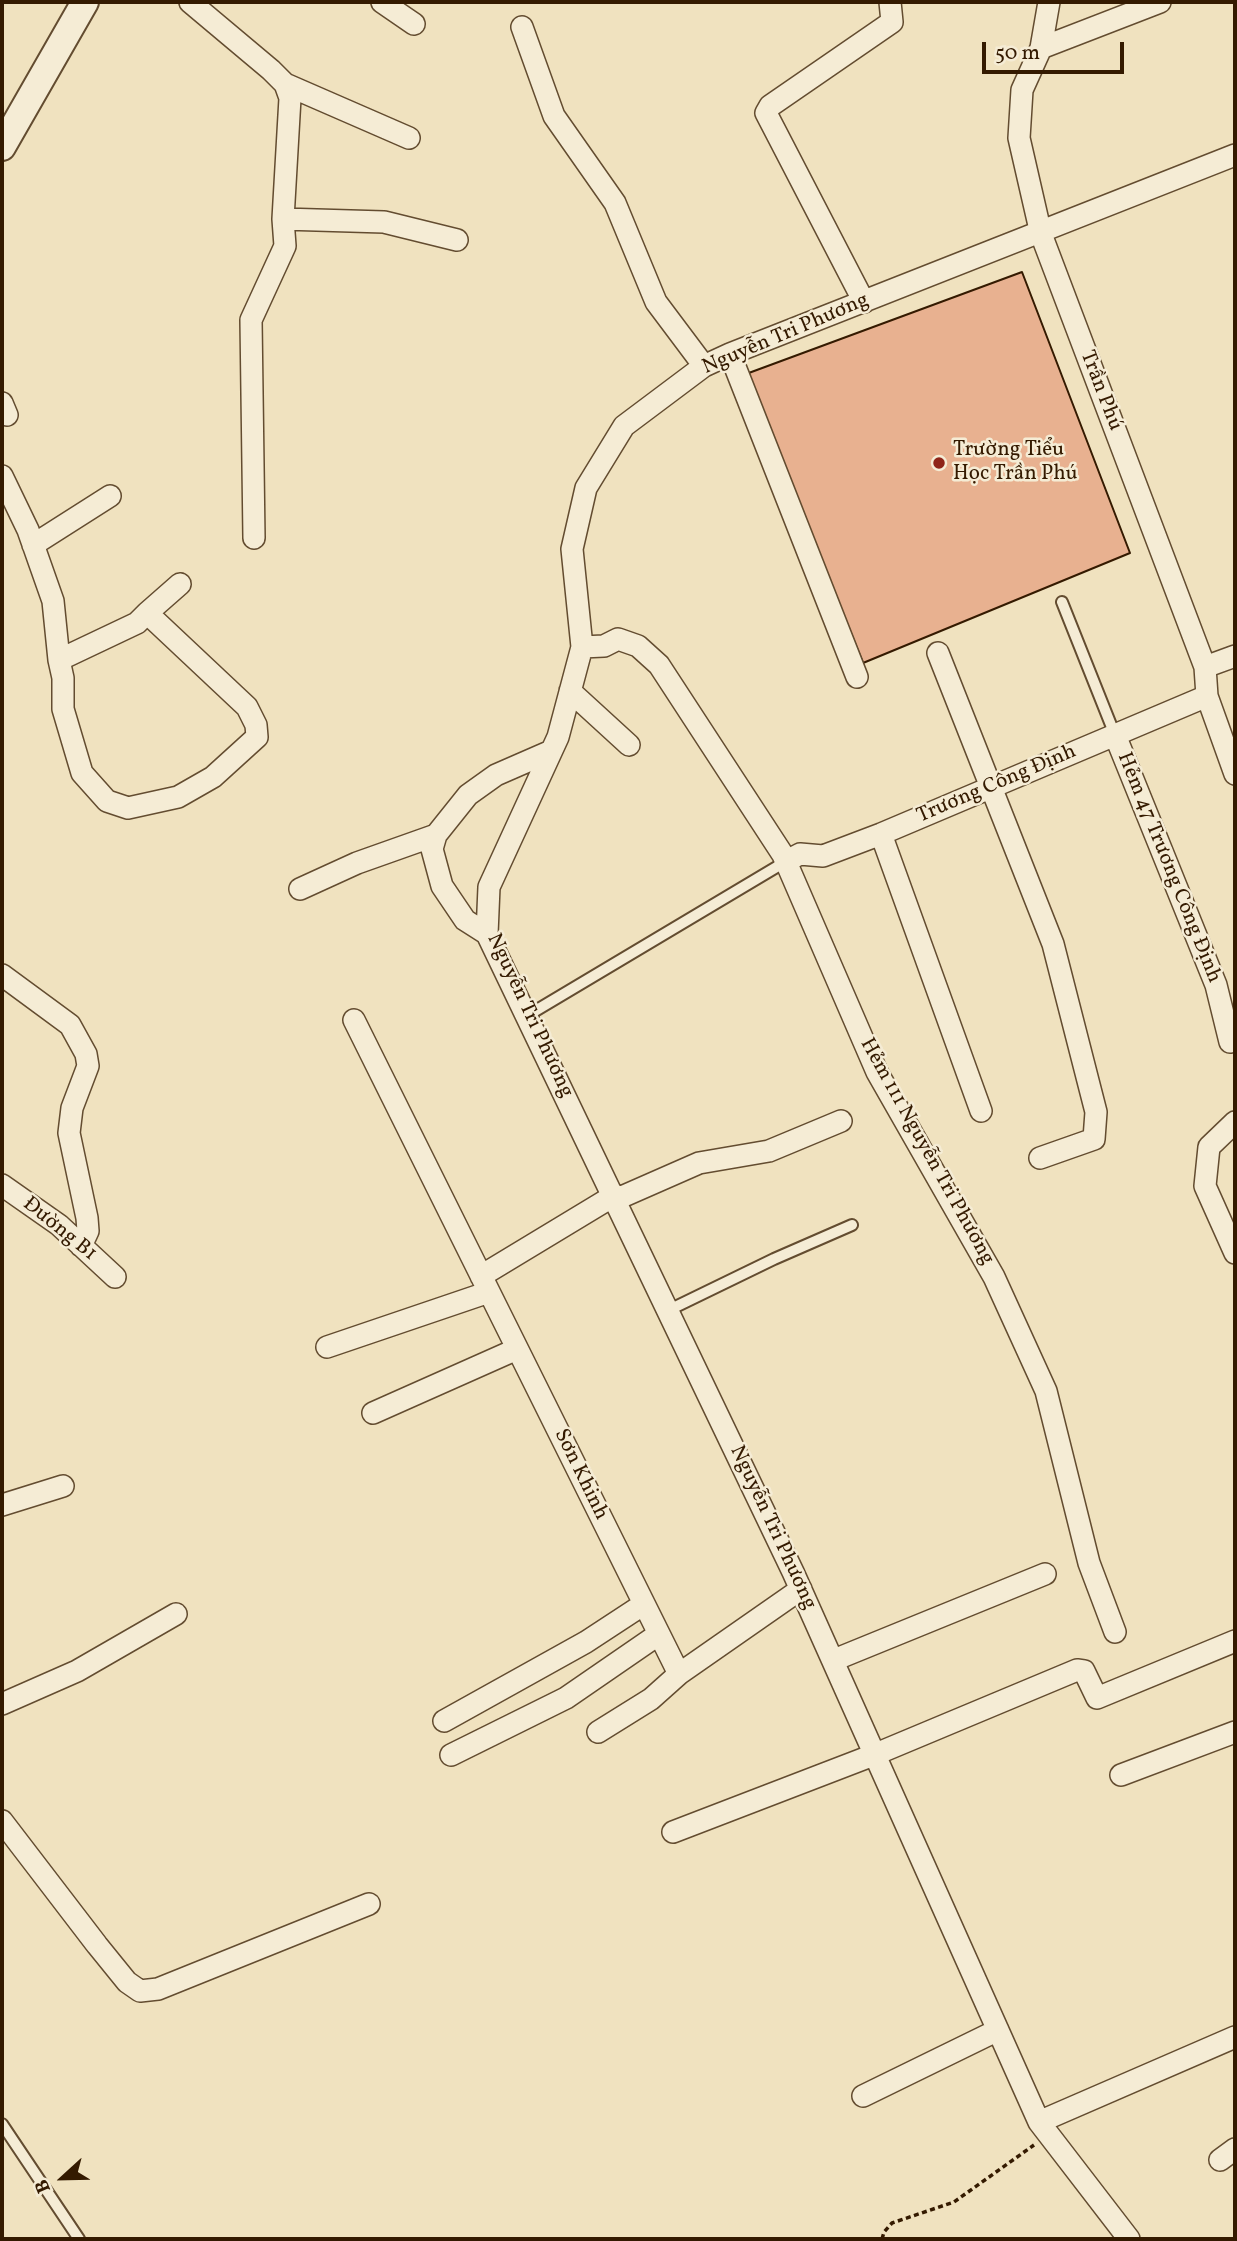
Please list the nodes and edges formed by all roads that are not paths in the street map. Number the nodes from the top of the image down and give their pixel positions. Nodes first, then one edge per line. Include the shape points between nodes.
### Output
1 (85, 2) edge
2 (190, 2) edge
3 (382, 2) edge
4 (890, 2) edge
5 (1049, 2) edge
6 (1160, 2) edge
7 (414, 24) dead end
8 (522, 27) dead end
9 (1041, 48) junction
10 (285, 84) junction
11 (409, 138) dead end
12 (2, 147) edge
13 (1235, 155) edge
14 (284, 219) junction
15 (1041, 234) junction
16 (457, 240) dead end
17 (864, 302) junction
18 (730, 354) junction
19 (704, 366) junction
20 (2, 476) edge
21 (110, 496) dead end
22 (254, 538) dead end
23 (33, 545) junction
24 (180, 584) dead end
25 (1062, 602) dead end
26 (148, 613) junction
27 (582, 647) junction
28 (938, 653) dead end
29 (1235, 656) edge
30 (59, 660) junction
31 (1205, 667) junction
32 (858, 677) dead end
33 (570, 691) junction
34 (1207, 696) junction
35 (1115, 735) junction
36 (629, 745) dead end
37 (551, 751) junction
38 (1235, 774) edge
39 (992, 787) junction
40 (881, 834) junction
41 (436, 835) junction
42 (785, 862) junction
43 (300, 889) dead end
44 (487, 934) junction
45 (2, 975) edge
46 (526, 1017) junction
47 (354, 1020) dead end
48 (1230, 1042) dead end
49 (981, 1111) dead end
50 (841, 1121) dead end
51 (1235, 1122) edge
52 (1040, 1158) dead end
53 (2, 1185) edge
54 (616, 1197) junction
55 (852, 1226) dead end
56 (81, 1246) junction
57 (1235, 1253) edge
58 (115, 1277) dead end
59 (485, 1284) junction
60 (669, 1310) junction
61 (327, 1348) dead end
62 (517, 1349) junction
63 (373, 1413) dead end
64 (63, 1486) dead end
65 (2, 1505) edge
66 (1045, 1574) dead end
67 (802, 1589) junction
68 (644, 1604) junction
69 (176, 1614) dead end
70 (1115, 1632) dead end
71 (659, 1634) junction
72 (1235, 1641) edge
73 (834, 1660) junction
74 (680, 1674) junction
75 (2, 1704) edge
76 (444, 1721) dead end
77 (598, 1732) dead end
78 (1235, 1732) edge
79 (876, 1754) junction
80 (451, 1755) dead end
81 (1121, 1775) dead end
82 (2, 1821) edge
83 (673, 1832) dead end
84 (369, 1904) dead end
85 (998, 2029) junction
86 (1235, 2037) edge
87 (863, 2096) dead end
88 (2, 2124) edge
89 (1044, 2128) junction
90 (79, 2239) edge
91 (1129, 2239) edge

1 - 12 street
2 - 10 street
3 - 7 street
4 - 17 street via 892,22 766,113
5 - 9 street, Trần Phú
6 - 9 street
8 - 19 street via 554,116 615,203 656,302
9 - 15 street, Trần Phú via 1022,90 1019,138
10 - 11 street
10 - 14 street via 290,98
13 - 15 street, Nguyễn Tri Phương
14 - 16 street via 384,222
14 - 22 street via 285,246 251,320
15 - 17 street, Nguyễn Tri Phương
15 - 31 street, Trần Phú
17 - 18 street, Nguyễn Tri Phương
18 - 19 street, Nguyễn Tri Phương
18 - 32 street
19 - 27 street, Nguyễn Tri Phương via 624,426 586,488 572,549
20 - 23 street
21 - 23 street
23 - 30 street via 53,601
24 - 26 street
25 - 35 lane
26 - 30 street via 137,623
26 - 30 street via 247,707 256,724 257,737 213,777 178,797 128,808 107,801 82,773 63,709
27 - 33 street, Nguyễn Tri Phương
27 - 42 street, Hẻm 111 Nguyễn Tri Phương via 604,646 618,639 638,646 659,665
28 - 39 street
29 - 31 street
31 - 34 street, Trần Phú
33 - 36 street
33 - 37 street, Nguyễn Tri Phương
34 - 35 street, Trương Công Định
34 - 38 street, Trần Phú
35 - 39 street, Trương Công Định
35 - 48 street, Hẻm 47 Trương Công Định via 1216,985
37 - 41 street via 477,788
37 - 44 street, Nguyễn Tri Phương via 489,887
39 - 40 street, Trương Công Định
39 - 52 street via 1053,944 1096,1112 1094,1139
40 - 42 street, Trương Công Định via 823,856 800,854
40 - 49 street
41 - 43 street
41 - 44 street via 432,849 442,886 466,920
42 - 46 lane
42 - 70 street, Hẻm 111 Nguyễn Tri Phương via 877,1072 994,1277 1046,1391 1089,1563
44 - 46 street, Nguyễn Tri Phương
45 - 56 street via 70,1025 86,1054 88,1066 72,1108 69,1133 87,1218 88,1231
46 - 54 street, Nguyễn Tri Phương
47 - 59 street, Sơn Khinh
50 - 54 street via 769,1151 699,1163
51 - 57 street via 1209,1147 1205,1186
53 - 56 street, Đường B1
54 - 59 street
54 - 60 street, Nguyễn Tri Phương
55 - 60 lane
56 - 58 street, Đường B1
59 - 61 street
59 - 62 street, Sơn Khinh
60 - 67 street, Nguyễn Tri Phương
62 - 63 street
62 - 68 street, Sơn Khinh
64 - 65 street
66 - 73 street
67 - 73 street, Nguyễn Tri Phương
67 - 74 street
68 - 71 street, Sơn Khinh
68 - 76 street
69 - 75 street via 77,1671
71 - 74 street, Sơn Khinh
71 - 80 street via 566,1698
72 - 79 street via 1097,1698 1084,1671 1077,1670
73 - 79 street, Nguyễn Tri Phương
74 - 77 street
78 - 81 street
79 - 83 street
79 - 85 street, Nguyễn Tri Phương
82 - 84 street via 97,1945 140,1991 158,1989
85 - 87 street
85 - 89 street, Nguyễn Tri Phương
86 - 89 street
88 - 90 lane
89 - 91 street, Nguyễn Tri Phương

